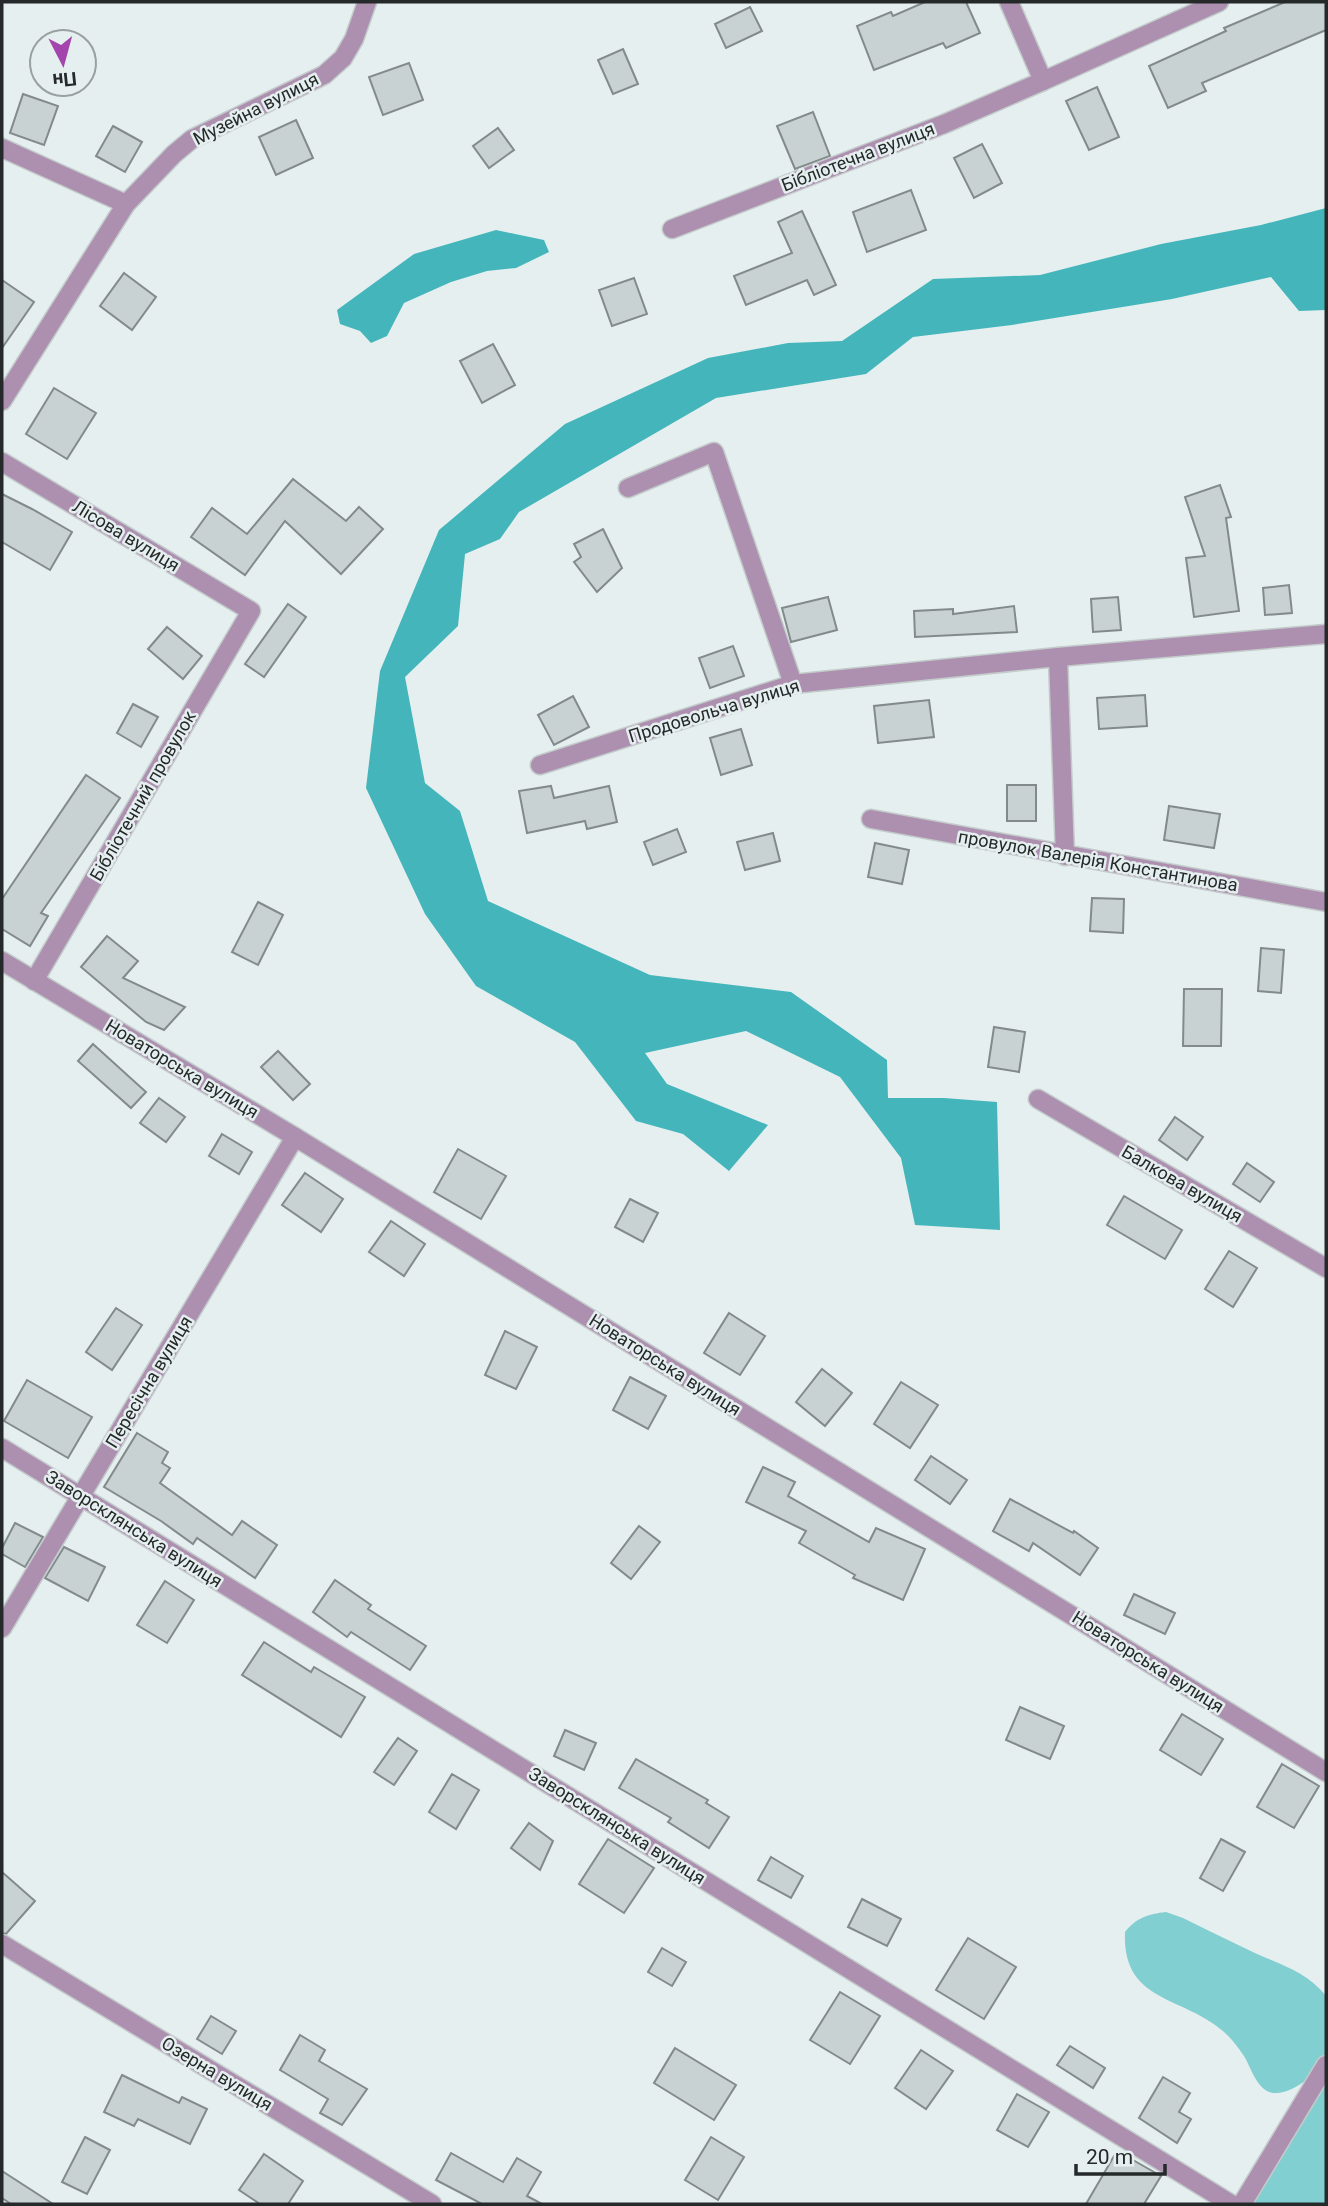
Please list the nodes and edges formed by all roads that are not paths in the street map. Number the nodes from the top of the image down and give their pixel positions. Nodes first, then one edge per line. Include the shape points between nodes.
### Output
1 (367, 2) edge
2 (1009, 2) edge
3 (1219, 2) edge
4 (1043, 81) junction
5 (2, 148) edge
6 (126, 204) junction
7 (672, 229) dead end
8 (2, 401) edge
9 (2, 462) edge
10 (628, 488) dead end
11 (251, 611) joint
12 (1326, 634) edge
13 (1058, 657) junction
14 (793, 684) junction
15 (540, 765) dead end
16 (871, 819) dead end
17 (1065, 856) junction
18 (1326, 902) edge
19 (2, 961) edge
20 (34, 981) junction
21 (1038, 1099) dead end
22 (295, 1137) junction
23 (1326, 1268) edge
24 (2, 1448) edge
25 (81, 1496) junction
26 (2, 1628) edge
27 (1326, 1772) edge
28 (2, 1944) edge
29 (1326, 2065) edge
30 (432, 2204) edge
31 (1231, 2204) edge
32 (1242, 2204) edge

1 - 6 street, Музейна вулиця via 343,58 324,75 192,139
2 - 4 street
3 - 4 street, Бібліотечна вулиця
4 - 7 street, Бібліотечна вулиця
5 - 6 street
6 - 8 street, Музейна вулиця
9 - 11 street, Лісова вулиця
10 - 14 street via 714,452
11 - 20 street, Бібліотечний провулок
12 - 13 street, Продовольча вулиця
13 - 14 street, Продовольча вулиця
13 - 17 street
14 - 15 street, Продовольча вулиця
16 - 17 street, провулок Валерія Константинова
17 - 18 street, провулок Валерія Константинова
19 - 20 street, Новаторська вулиця
20 - 22 street, Новаторська вулиця
21 - 23 street, Балкова вулиця
22 - 25 street, Пересічна вулиця
22 - 27 street, Новаторська вулиця
24 - 25 street, Заворсклянська вулиця
25 - 26 street, Пересічна вулиця
25 - 31 street, Заворсклянська вулиця
28 - 30 street, Озерна вулиця
29 - 32 street

